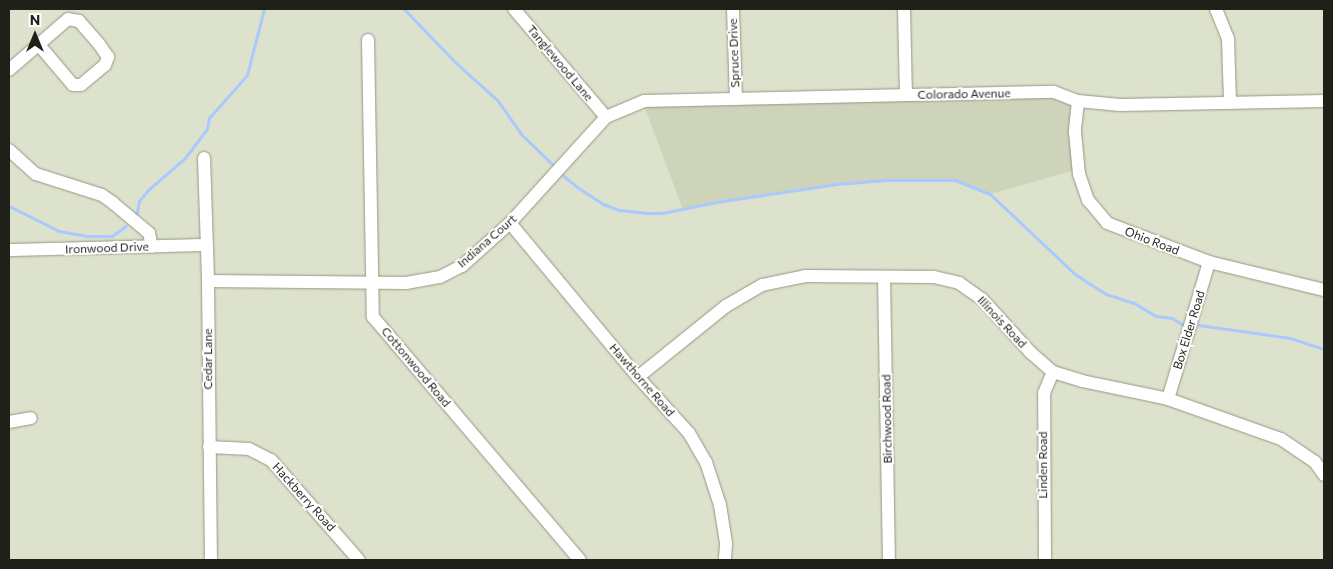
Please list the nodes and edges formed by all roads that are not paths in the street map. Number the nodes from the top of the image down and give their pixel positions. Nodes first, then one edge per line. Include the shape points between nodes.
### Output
1 (514, 9) edge
2 (733, 9) edge
3 (904, 9) edge
4 (1216, 9) edge
5 (66, 14) edge
6 (368, 40) dead end
7 (39, 45) junction
8 (9, 70) edge
9 (906, 95) junction
10 (736, 98) junction
11 (1078, 101) junction
12 (1324, 101) edge
13 (1230, 103) junction
14 (606, 117) junction
15 (9, 150) edge
16 (204, 158) dead end
17 (510, 224) junction
18 (206, 245) junction
19 (152, 246) junction
20 (9, 250) edge
21 (1210, 262) junction
22 (884, 277) junction
23 (208, 281) junction
24 (371, 282) junction
25 (1324, 290) edge
26 (1053, 372) junction
27 (638, 377) junction
28 (1168, 399) junction
29 (31, 418) dead end
30 (9, 422) edge
31 (209, 447) junction
32 (1324, 474) edge
33 (210, 560) edge
34 (359, 560) edge
35 (580, 560) edge
36 (725, 560) edge
37 (890, 560) edge
38 (1045, 560) edge

1 - 14 street, Tanglewood Lane
2 - 10 street, Spruce Drive
3 - 9 street
4 - 13 street via 1228,38
5 - 7 street
5 - 7 street via 79,21 108,55 105,65 81,85 73,85
6 - 24 street, Cottonwood Road
7 - 8 street
9 - 10 street, Colorado Avenue
9 - 11 street, Colorado Avenue via 1054,92
10 - 14 street, Colorado Avenue via 644,100
11 - 13 street, Colorado Avenue via 1120,105
11 - 21 street, Ohio Road via 1075,132 1079,174 1088,200 1107,223
12 - 13 street, Colorado Avenue
14 - 17 street, Indiana Court
15 - 19 street via 36,174 102,195 149,233
16 - 18 street, Cedar Lane
17 - 24 street, Indiana Court via 462,266 440,277 406,282
17 - 27 street, Hawthorne Road
18 - 19 street, Ironwood Drive
18 - 23 street, Cedar Lane
19 - 20 street, Ironwood Drive
21 - 25 street, Ohio Road
21 - 28 street, Box Elder Road
22 - 26 street, Illinois Road via 934,277 959,283 982,299 1030,352
22 - 27 street, Illinois Road via 805,276 762,285 726,306
22 - 37 street, Birchwood Road
23 - 24 street, Indiana Court
23 - 31 street, Cedar Lane
24 - 35 street, Cottonwood Road via 374,317
26 - 28 street, Illinois Road
26 - 38 street, Linden Road via 1044,393
27 - 36 street, Hawthorne Road via 689,433 706,462 720,505
28 - 32 street, Illinois Road via 1281,440 1316,462
29 - 30 street
31 - 33 street, Cedar Lane
31 - 34 street, Hackberry Road via 250,449 271,460

